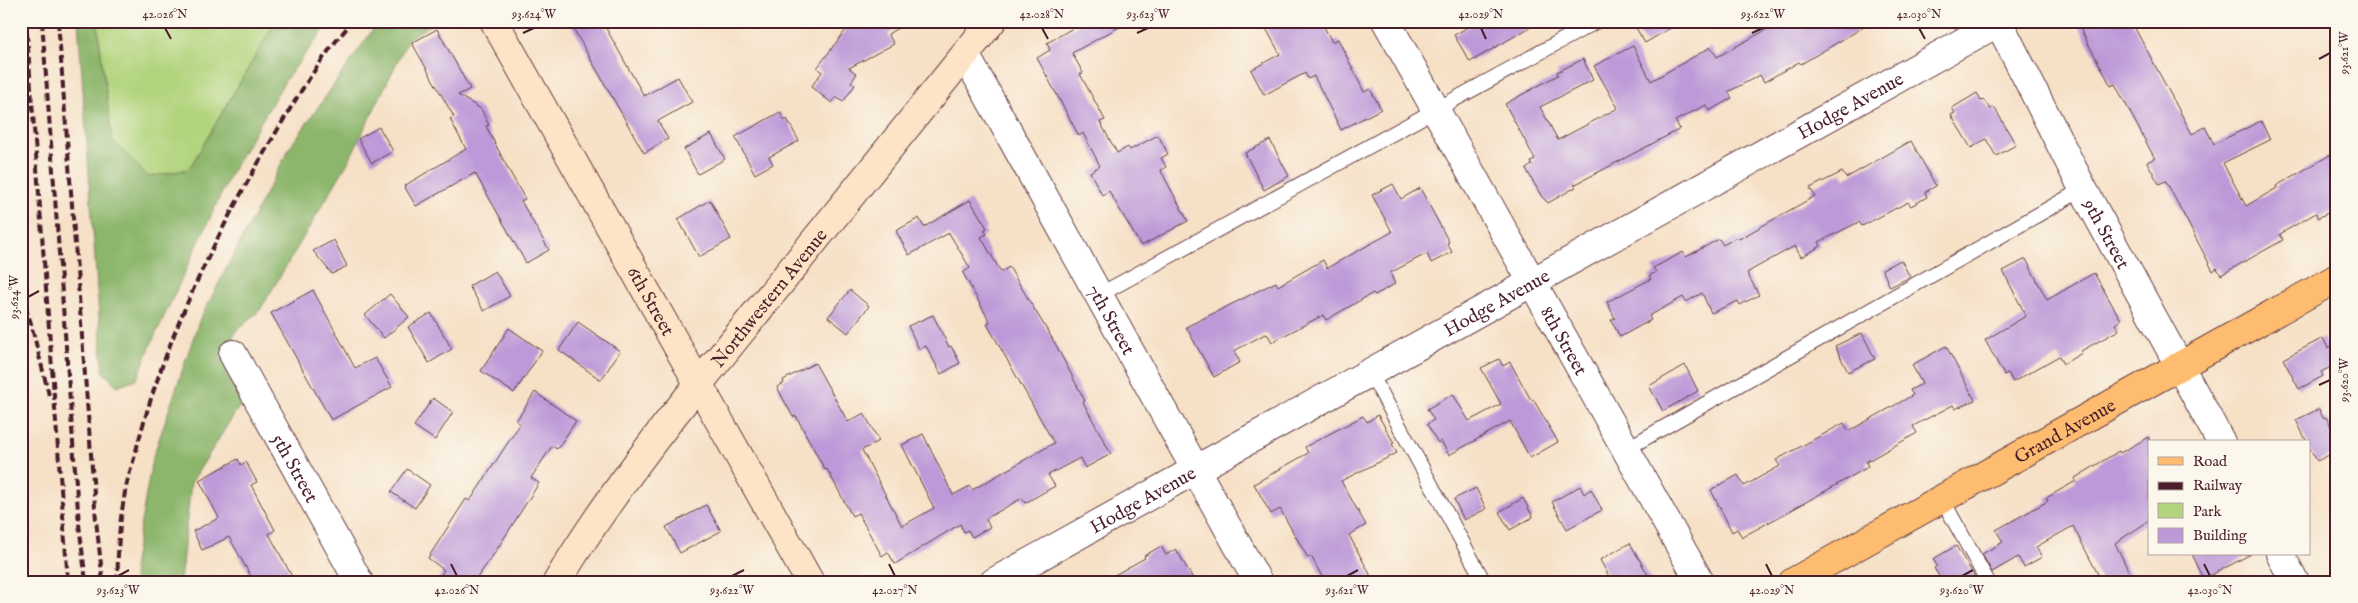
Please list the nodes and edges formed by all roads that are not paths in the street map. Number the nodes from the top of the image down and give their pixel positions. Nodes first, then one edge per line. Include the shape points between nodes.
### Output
1 (494, 21) edge
2 (992, 21) edge
3 (1386, 21) edge
4 (1597, 21) edge
5 (1999, 21) edge
6 (966, 56) junction
7 (1436, 110) junction
8 (2083, 189) junction
9 (2337, 278) edge
10 (1532, 282) junction
11 (1099, 295) junction
12 (233, 354) dead end
13 (2180, 365) junction
14 (1370, 372) junction
15 (698, 384) junction
16 (2220, 440) edge
17 (1626, 449) junction
18 (1196, 469) junction
19 (1942, 499) junction
20 (2281, 556) edge
21 (359, 582) edge
22 (557, 582) edge
23 (810, 582) edge
24 (994, 582) edge
25 (1258, 582) edge
26 (1484, 582) edge
27 (1700, 582) edge
28 (1793, 582) edge
29 (1988, 582) edge
30 (2295, 582) edge

1 - 15 street, 6th Street
2 - 6 street, Northwestern Avenue
3 - 7 street, 8th Street
4 - 7 lane
5 - 8 street, 9th Street
5 - 10 street, Hodge Avenue
6 - 11 street, 7th Street
6 - 15 street, Northwestern Avenue
7 - 10 street, 8th Street
7 - 11 lane
8 - 13 street, 9th Street
8 - 17 lane
9 - 13 main road, Grand Avenue
10 - 14 street, Hodge Avenue
10 - 17 street, 8th Street
11 - 18 street, 7th Street
12 - 21 street, 5th Street
13 - 16 street, 9th Street
13 - 19 main road, Grand Avenue
14 - 18 street, Hodge Avenue
14 - 26 lane
15 - 22 street, Northwestern Avenue via 580,542
15 - 23 street, 6th Street
17 - 27 street, 8th Street
18 - 24 street, Hodge Avenue
18 - 25 street, 7th Street
19 - 28 main road, Grand Avenue
19 - 29 lane
20 - 30 street

